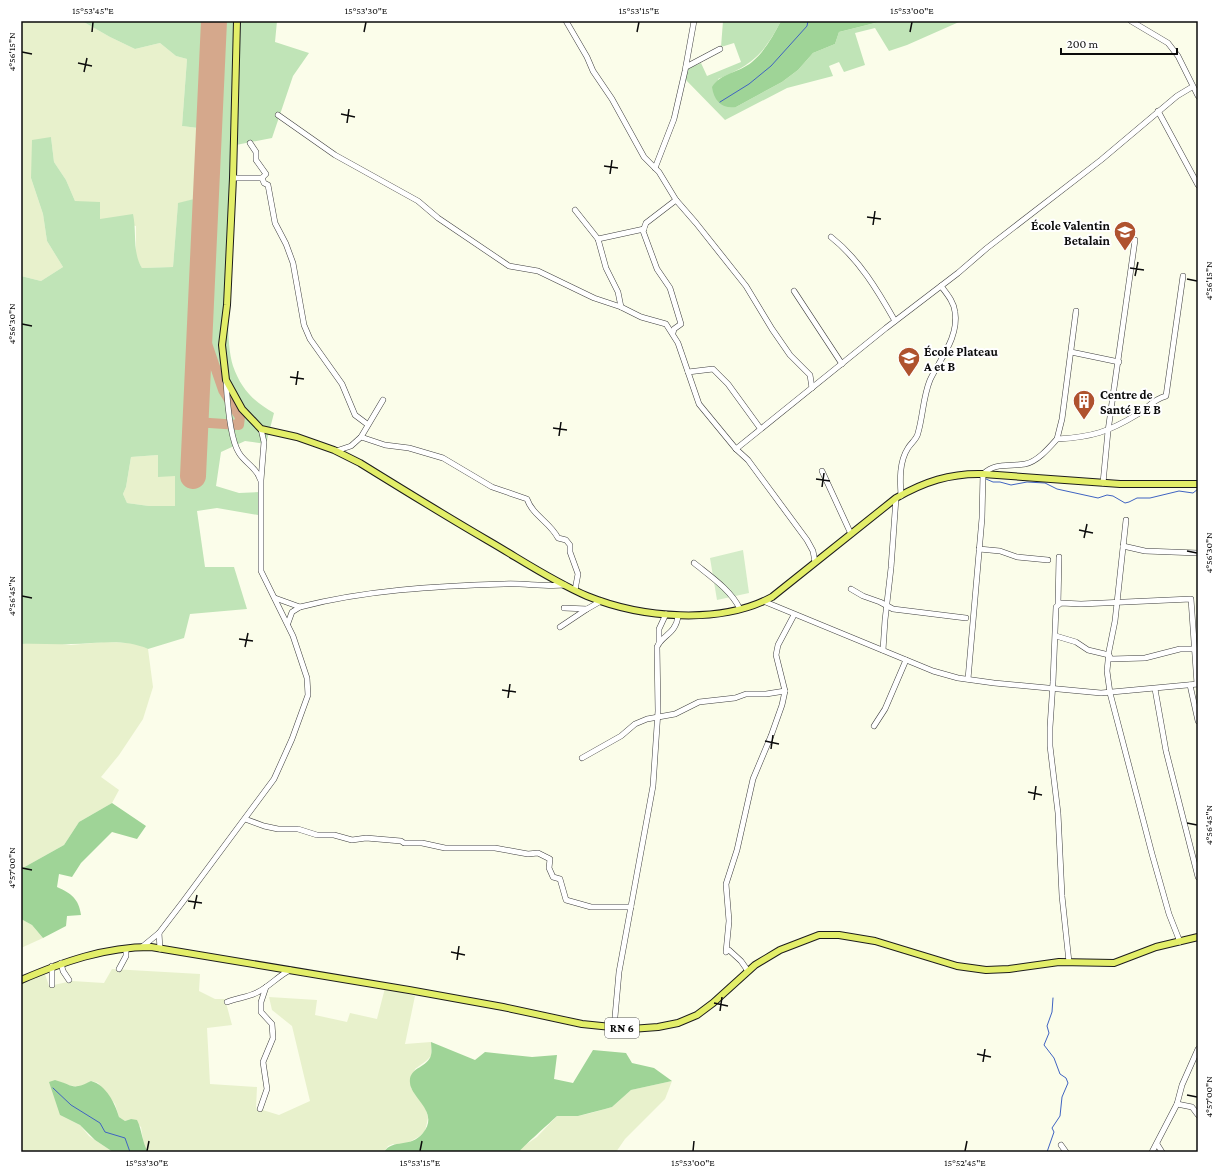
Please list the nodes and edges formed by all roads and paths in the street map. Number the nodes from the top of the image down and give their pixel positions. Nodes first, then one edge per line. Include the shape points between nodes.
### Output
1 (238, 21) edge
2 (566, 21) edge
3 (694, 21) edge
4 (1131, 21) edge
5 (720, 49) dead end
6 (686, 67) junction
7 (1192, 87) junction
8 (1198, 96) edge
9 (1158, 111) junction
10 (278, 115) dead end
11 (250, 143) dead end
12 (655, 168) junction
13 (233, 178) junction
14 (262, 178) junction
15 (1198, 185) edge
16 (676, 200) junction
17 (576, 210) dead end
18 (644, 229) junction
19 (831, 237) dead end
20 (598, 239) junction
21 (1135, 240) dead end
22 (1183, 276) dead end
23 (941, 286) junction
24 (794, 292) dead end
25 (621, 307) junction
26 (1076, 311) dead end
27 (895, 321) junction
28 (672, 333) junction
29 (1072, 352) junction
30 (1119, 362) junction
31 (842, 364) junction
32 (688, 372) junction
33 (226, 380) junction
34 (812, 388) junction
35 (383, 400) dead end
36 (367, 424) junction
37 (760, 428) junction
38 (261, 429) junction
39 (1108, 431) junction
40 (361, 437) junction
41 (1057, 439) junction
42 (736, 449) junction
43 (336, 451) junction
44 (822, 471) dead end
45 (983, 477) junction
46 (261, 480) junction
47 (1103, 483) junction
48 (1198, 484) edge
49 (898, 497) junction
50 (1126, 520) dead end
51 (851, 534) junction
52 (1123, 546) junction
53 (979, 549) junction
54 (1198, 553) edge
55 (1059, 556) dead end
56 (1048, 560) dead end
57 (815, 562) junction
58 (694, 563) dead end
59 (565, 586) junction
60 (851, 589) dead end
61 (575, 590) junction
62 (274, 598) junction
63 (601, 601) junction
64 (763, 601) junction
65 (1116, 602) junction
66 (1058, 604) junction
67 (886, 606) junction
68 (300, 607) junction
69 (564, 608) dead end
70 (587, 609) junction
71 (740, 609) junction
72 (666, 614) junction
73 (794, 615) junction
74 (678, 616) junction
75 (966, 618) dead end
76 (288, 623) junction
77 (560, 627) dead end
78 (1056, 636) junction
79 (659, 643) junction
80 (1194, 649) junction
81 (883, 650) junction
82 (1109, 655) junction
83 (906, 660) junction
84 (968, 679) junction
85 (1197, 684) edge
86 (1190, 686) junction
87 (1051, 689) junction
88 (1155, 689) junction
89 (785, 691) junction
90 (1110, 693) junction
91 (657, 716) junction
92 (1198, 721) edge
93 (874, 726) dead end
94 (582, 758) dead end
95 (245, 819) junction
96 (1198, 877) edge
97 (632, 907) junction
98 (159, 933) junction
99 (1198, 937) edge
100 (1180, 942) junction
101 (142, 947) junction
102 (126, 949) junction
103 (160, 949) junction
104 (1069, 962) junction
105 (61, 963) junction
106 (52, 966) junction
107 (119, 969) dead end
108 (290, 970) junction
109 (748, 971) junction
110 (21, 980) edge
111 (70, 980) dead end
112 (52, 985) dead end
113 (266, 987) junction
114 (227, 1002) dead end
115 (614, 1028) junction
116 (1198, 1049) edge
117 (1177, 1104) junction
118 (260, 1109) dead end
119 (1198, 1115) edge
120 (1061, 1144) dead end
121 (1157, 1144) junction
122 (1066, 1152) edge
123 (1152, 1152) edge
124 (1162, 1152) edge

1 - 13 main road
2 - 12 street via 641,152
3 - 6 street
4 - 7 street via 1168,43 1178,56
5 - 6 street
6 - 12 street via 670,131
7 - 8 street
7 - 9 street
9 - 15 street
9 - 23 street via 1101,160
10 - 25 street via 335,155 418,200 438,218 509,266 538,272
11 - 14 street via 256,152 256,160 266,174
12 - 16 street
13 - 14 street
13 - 33 main road via 227,305 222,345
14 - 36 street via 268,185 274,223 293,263 308,335 342,384 355,415
16 - 18 street via 646,223
16 - 34 street via 746,286 790,355 810,375
17 - 20 street
18 - 20 street
18 - 28 street via 656,269 670,288 681,324
19 - 27 street via 856,261
20 - 25 street
21 - 30 street
22 - 39 street via 1166,396 1151,402 1140,412
23 - 27 street
23 - 49 street via 954,307 955,323 948,347 929,383 918,435 908,447 902,461
24 - 31 street
25 - 28 street via 641,317 666,324
26 - 29 street
27 - 31 street
28 - 32 street
29 - 30 street
29 - 41 street
30 - 39 street
31 - 34 street
32 - 37 street via 713,369 728,384
32 - 42 street via 699,404
33 - 38 main road via 242,409
33 - 46 street via 235,446
34 - 37 street
35 - 36 street
36 - 40 street
37 - 42 street
38 - 43 main road via 297,437
38 - 46 street via 264,442
39 - 41 street via 1084,438
39 - 47 street
40 - 43 street via 351,446
40 - 61 street via 443,458 492,487 527,500 536,514 553,528 558,538 566,540 570,545 578,574
41 - 45 street via 1049,449 1026,464 995,466
42 - 57 street via 748,460 807,540
43 - 59 main road
44 - 51 street
45 - 47 main road
45 - 49 main road via 964,473 948,476 932,480
45 - 53 street
46 - 62 street via 261,565
47 - 48 main road
49 - 51 main road
49 - 67 street
50 - 52 street
51 - 57 main road
52 - 54 street via 1145,551
52 - 65 street
53 - 56 street via 1000,551 1016,557
53 - 84 street
55 - 66 street
57 - 64 main road via 796,579
58 - 71 street via 727,592
59 - 61 main road
59 - 68 street via 439,586 358,595
60 - 67 street
61 - 63 main road
62 - 68 street
62 - 76 street
63 - 70 street
63 - 72 main road
64 - 71 main road
64 - 73 street
65 - 66 street
65 - 80 street via 1191,598
65 - 82 street
66 - 78 street
67 - 75 street
67 - 81 street
68 - 76 street via 292,612
69 - 70 street
70 - 77 street
71 - 74 main road via 712,615
72 - 74 main road
72 - 79 street via 659,629
73 - 81 street
73 - 89 street via 776,654
74 - 79 street via 674,628
76 - 95 street via 307,678 308,695 274,779
78 - 82 street via 1076,642 1088,650
78 - 87 street
79 - 91 street
80 - 82 street via 1180,649 1145,658 1111,659
80 - 85 street
81 - 83 street
82 - 90 street
83 - 84 street
83 - 93 street via 885,709
84 - 87 street
85 - 86 street
86 - 88 street
86 - 92 street
87 - 90 street
87 - 104 street via 1050,746
88 - 90 street
88 - 96 street via 1166,751
89 - 91 street via 699,702 675,714
89 - 109 street via 771,736 753,779 737,850 726,884 729,921 725,950 729,950
90 - 100 street via 1152,854
91 - 94 street via 635,724 621,736
91 - 97 street via 653,786
95 - 97 street via 271,827 298,829 317,835 334,835 352,840 374,838 445,848 495,848 541,854 550,859 550,872 553,877 560,879 566,900 591,907
95 - 98 street
97 - 115 street via 619,972
98 - 101 street
98 - 103 street
99 - 100 main road, RN 6
100 - 104 main road, RN 6 via 1156,947 1114,963
101 - 102 main road, RN 6
101 - 103 main road, RN 6
102 - 105 main road, RN 6 via 91,954
102 - 107 street via 126,956
103 - 108 main road, RN 6
104 - 109 main road, RN 6 via 1009,969 973,969 875,941 825,934 780,950
105 - 106 main road, RN 6
105 - 111 street
106 - 110 main road, RN 6
106 - 112 street
108 - 113 street
108 - 115 main road, RN 6
109 - 115 main road, RN 6 via 713,1003 688,1019 658,1027
113 - 114 street via 257,993
113 - 118 street via 260,1002 261,1012 272,1024 273,1038 263,1062 267,1089
116 - 117 street via 1184,1079
117 - 119 street via 1192,1107
117 - 121 street
120 - 122 street
121 - 123 street
121 - 124 street

